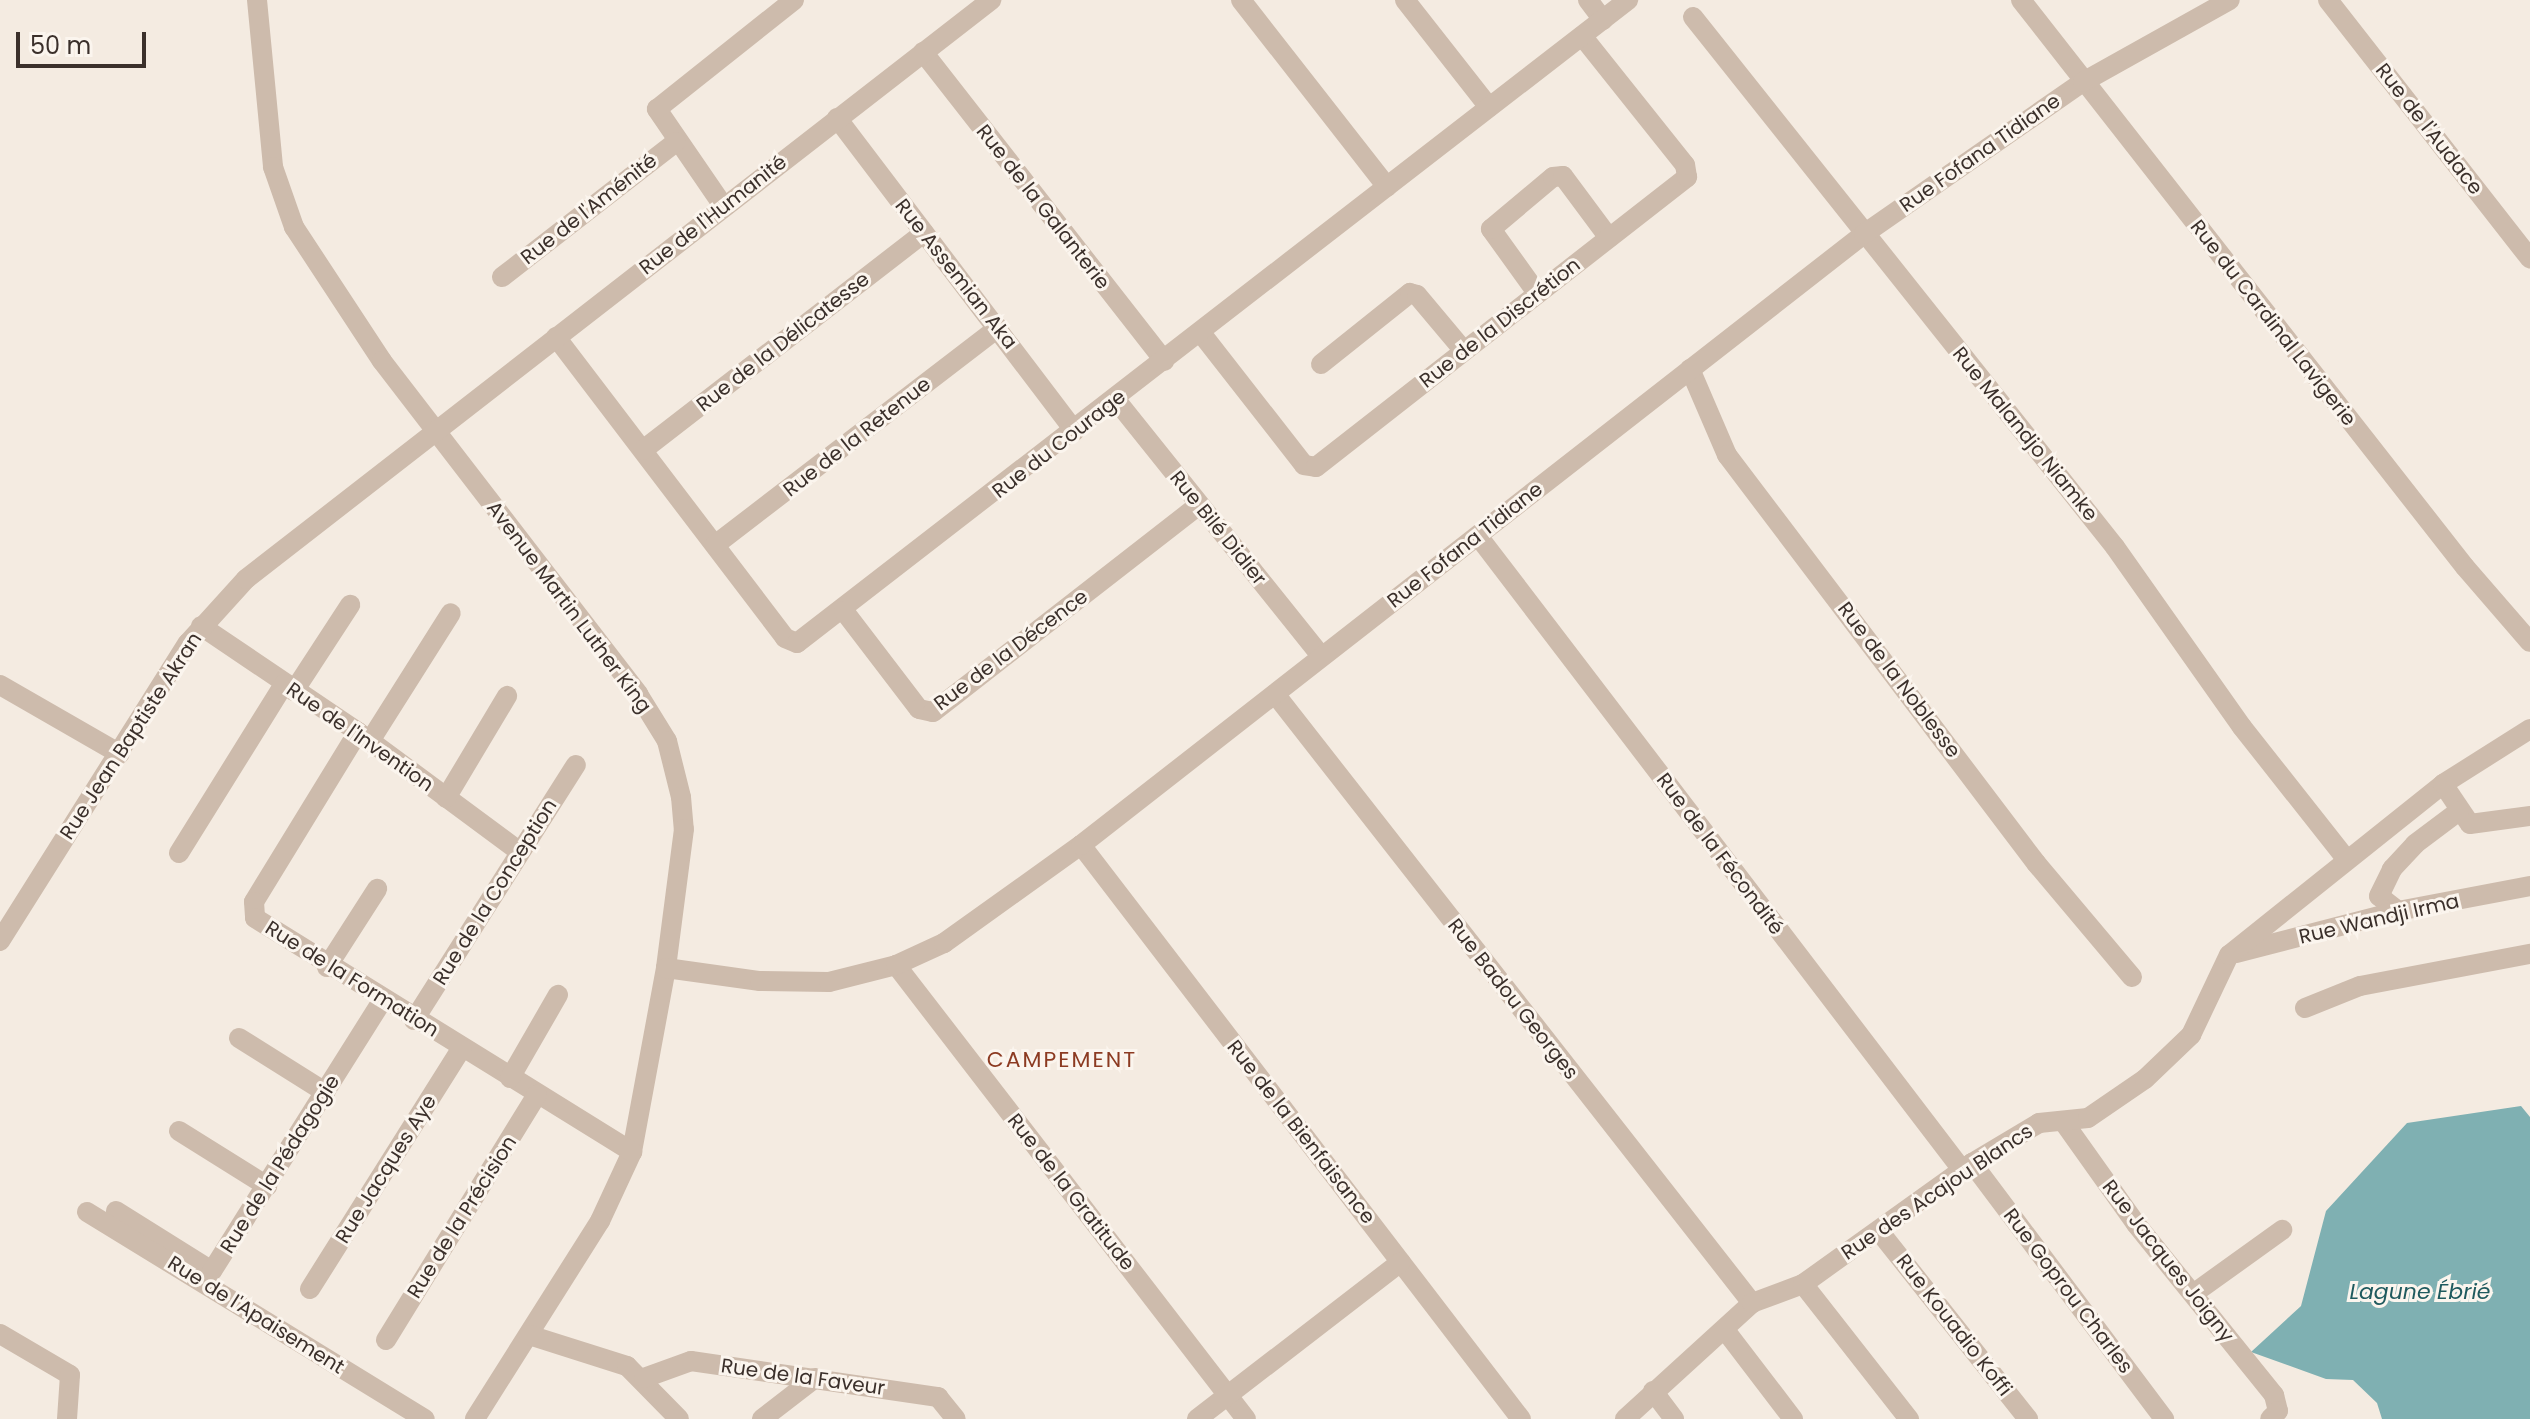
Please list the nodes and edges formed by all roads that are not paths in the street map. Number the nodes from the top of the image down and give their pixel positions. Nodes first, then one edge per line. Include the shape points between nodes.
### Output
1 (257, 0) edge
2 (794, 0) edge
3 (991, 0) edge
4 (1241, 0) edge
5 (1405, 0) edge
6 (1588, 0) edge
7 (1628, 0) edge
8 (2021, 0) edge
9 (2230, 0) edge
10 (2328, 0) edge
11 (1693, 17) dead end
12 (1603, 20) junction
13 (1582, 36) junction
14 (923, 52) junction
15 (2083, 82) junction
16 (1489, 107) junction
17 (837, 118) junction
18 (676, 142) junction
19 (1387, 187) junction
20 (724, 207) junction
21 (924, 233) junction
22 (1864, 234) junction
23 (1609, 238) junction
24 (2530, 259) edge
25 (502, 277) dead end
26 (1537, 293) junction
27 (998, 328) junction
28 (1201, 333) junction
29 (556, 337) junction
30 (1464, 351) junction
31 (1164, 361) junction
32 (1321, 364) dead end
33 (1690, 369) junction
34 (1116, 400) junction
35 (434, 430) junction
36 (1075, 431) junction
37 (643, 450) junction
38 (1199, 505) junction
39 (1478, 536) junction
40 (715, 545) junction
41 (350, 605) dead end
42 (844, 611) junction
43 (451, 613) dead end
44 (201, 626) junction
45 (2530, 642) edge
46 (1321, 656) junction
47 (0, 685) edge
48 (289, 687) junction
49 (1275, 694) junction
50 (507, 696) dead end
51 (2530, 729) edge
52 (364, 737) junction
53 (120, 754) junction
54 (576, 765) dead end
55 (2443, 784) junction
56 (446, 798) junction
57 (2459, 811) junction
58 (2530, 816) edge
59 (1081, 845) junction
60 (519, 851) junction
61 (179, 853) dead end
62 (2347, 860) junction
63 (2530, 886) edge
64 (377, 889) dead end
65 (2398, 911) junction
66 (0, 941) edge
67 (2530, 954) edge
68 (2229, 955) junction
69 (896, 965) junction
70 (327, 967) junction
71 (666, 968) junction
72 (2132, 977) dead end
73 (558, 995) dead end
74 (382, 1001) junction
75 (2305, 1008) dead end
76 (414, 1020) junction
77 (239, 1038) dead end
78 (461, 1049) junction
79 (510, 1078) junction
80 (325, 1092) junction
81 (537, 1095) junction
82 (2065, 1124) junction
83 (179, 1131) dead end
84 (632, 1152) junction
85 (1968, 1167) junction
86 (267, 1186) junction
87 (116, 1211) dead end
88 (87, 1212) dead end
89 (2282, 1230) dead end
90 (1879, 1231) junction
91 (1401, 1262) junction
92 (1803, 1284) junction
93 (310, 1289) dead end
94 (2193, 1294) junction
95 (1752, 1303) junction
96 (1725, 1330) junction
97 (0, 1334) edge
98 (529, 1335) junction
99 (386, 1340) dead end
100 (644, 1378) junction
101 (815, 1378) junction
102 (1653, 1391) junction
103 (1227, 1394) junction
104 (67, 1419) edge
105 (425, 1419) edge
106 (475, 1419) edge
107 (679, 1419) edge
108 (762, 1419) edge
109 (956, 1419) edge
110 (1197, 1419) edge
111 (1246, 1419) edge
112 (1521, 1419) edge
113 (1625, 1419) edge
114 (1674, 1419) edge
115 (1793, 1419) edge
116 (1909, 1419) edge
117 (2028, 1419) edge
118 (2164, 1419) edge
119 (2270, 1419) edge

1 - 35 street, Avenue Martin Luther King via 267,130 285,207 325,282
2 - 18 street via 659,106 658,115
3 - 14 street, Rue de l'Humanité
4 - 19 street
5 - 16 street
6 - 12 street
7 - 12 street, Rue du Courage
8 - 15 street, Rue du Cardinal Lavigerie
9 - 15 street, Rue Fofana Tidiane
10 - 24 street, Rue de l'Audace
11 - 22 street, Rue Malandjo Niamke
12 - 13 street, Rue du Courage
13 - 16 street, Rue du Courage
13 - 23 street, Rue de la Discrétion via 1687,169 1687,177
14 - 17 street, Rue de l'Humanité
14 - 31 street, Rue de la Galanterie
15 - 22 street, Rue Fofana Tidiane
15 - 45 street, Rue du Cardinal Lavigerie
16 - 19 street, Rue du Courage
17 - 20 street, Rue de l'Humanité
17 - 21 street, Rue Assemian Aka
18 - 20 street
18 - 25 street, Rue de l'Aménité
19 - 28 street, Rue du Courage
20 - 29 street, Rue de l'Humanité
21 - 27 street, Rue Assemian Aka
21 - 37 street, Rue de la Délicatesse
22 - 33 street, Rue Fofana Tidiane
22 - 62 street, Rue Malandjo Niamke via 2115,547 2242,727
23 - 26 street, Rue de la Discrétion
23 - 26 street via 1563,176 1553,177 1491,229
26 - 30 street, Rue de la Discrétion
27 - 36 street, Rue Assemian Aka
27 - 40 street, Rue de la Retenue
28 - 30 street, Rue de la Discrétion via 1310,468
28 - 31 street, Rue du Courage
29 - 35 street, Rue de l'Humanité
29 - 37 street, Rue du Courage
30 - 32 street via 1410,293
31 - 34 street, Rue du Courage
33 - 39 street, Rue Fofana Tidiane
33 - 72 street, Rue de la Noblesse via 1727,455 2036,863
34 - 36 street, Rue du Courage
34 - 38 street, Rue Bilé Didier
35 - 44 street, Rue Jean Baptiste Akran via 246,579
35 - 71 street, Avenue Martin Luther King via 638,694 667,741 684,829
36 - 42 street, Rue du Courage
37 - 40 street, Rue du Courage
38 - 42 street, Rue de la Décence via 933,712 919,709
38 - 46 street, Rue Bilé Didier
39 - 46 street, Rue Fofana Tidiane
39 - 85 street, Rue de la Fécondité
40 - 42 street, Rue du Courage via 785,638 808,639
41 - 48 street
43 - 52 street
44 - 48 street, Rue de l'Invention
44 - 53 street, Rue Jean Baptiste Akran
46 - 49 street, Rue Fofana Tidiane
47 - 53 street
48 - 52 street, Rue de l'Invention
48 - 61 street
49 - 59 street, Rue Fofana Tidiane
49 - 95 street, Rue Badou Georges
50 - 56 street
51 - 55 street, Rue des Acajou Blancs
52 - 56 street, Rue de l'Invention
52 - 70 street, Rue de la Formation via 254,902 255,918
53 - 66 street, Rue Jean Baptiste Akran
54 - 60 street, Rue de la Conception
55 - 57 street
55 - 62 street, Rue des Acajou Blancs
56 - 60 street, Rue de l'Invention
57 - 58 street via 2476,825
57 - 65 street via 2392,869 2379,896
59 - 69 street, Rue Fofana Tidiane via 944,943
59 - 91 street, Rue de la Bienfaisance
60 - 76 street, Rue de la Conception
62 - 68 street, Rue des Acajou Blancs
63 - 65 street, Rue Wandji Irma
64 - 70 street
65 - 68 street, Rue Wandji Irma
67 - 75 street via 2360,986
68 - 82 street, Rue des Acajou Blancs via 2191,1035 2116,1100 2088,1118
69 - 71 street, Rue Fofana Tidiane via 829,982 760,981
69 - 103 street, Rue de la Gratitude
70 - 74 street, Rue de la Formation
71 - 84 street, Avenue Martin Luther King
73 - 79 street
74 - 76 street, Rue de la Formation
74 - 80 street, Rue de la Pédagogie
76 - 78 street, Rue de la Formation
77 - 80 street
78 - 79 street, Rue de la Formation
78 - 93 street, Rue Jacques Aye
79 - 81 street, Rue de la Formation
80 - 86 street, Rue de la Pédagogie
81 - 84 street, Rue de la Formation
81 - 99 street, Rue de la Précision
82 - 85 street, Rue des Acajou Blancs via 2039,1123
82 - 94 street, Rue Jacques Joigny
83 - 86 street
84 - 98 street, Avenue Martin Luther King via 600,1221
85 - 90 street, Rue des Acajou Blancs
85 - 118 street, Rue Goprou Charles
86 - 87 street, Rue de la Pédagogie via 212,1271
88 - 105 street, Rue de l'Apaisement
89 - 94 street
90 - 92 street, Rue des Acajou Blancs
90 - 117 street, Rue Kouadio Koffi
91 - 103 street
91 - 112 street, Rue de la Bienfaisance
92 - 95 street, Rue des Acajou Blancs
92 - 116 street
94 - 119 street, Rue Jacques Joigny via 2274,1395 2278,1411
95 - 96 street, Rue des Acajou Blancs
96 - 102 street, Rue des Acajou Blancs
96 - 115 street
97 - 104 street via 70,1375
98 - 100 street via 611,1358
98 - 106 street, Avenue Martin Luther King
100 - 101 street, Rue de la Faveur via 691,1361
100 - 107 street
101 - 108 street
101 - 109 street, Rue de la Faveur via 938,1397
102 - 113 street, Rue des Acajou Blancs
102 - 114 street
103 - 110 street
103 - 111 street, Rue de la Gratitude

